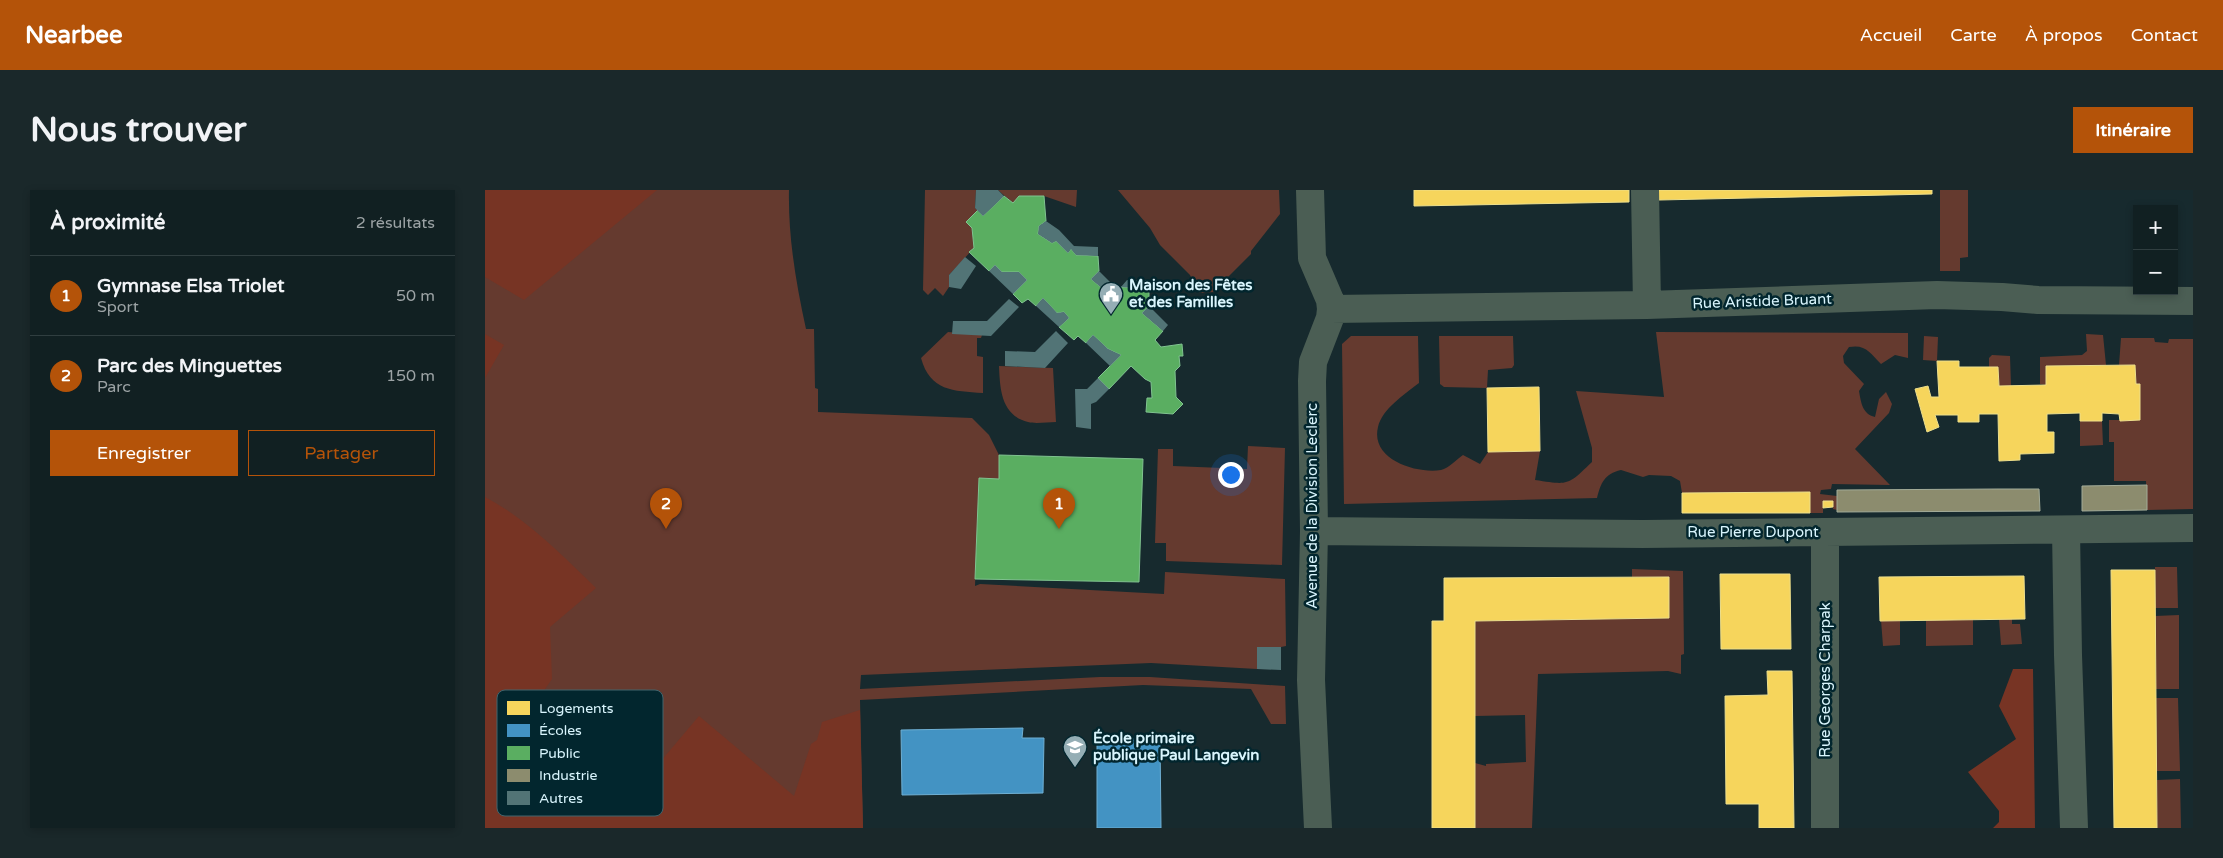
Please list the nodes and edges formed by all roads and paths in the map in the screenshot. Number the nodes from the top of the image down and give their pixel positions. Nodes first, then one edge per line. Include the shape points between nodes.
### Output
1 (1310, 190) edge
2 (1645, 190) edge
3 (2193, 301) edge
4 (1647, 305) junction
5 (1331, 309) junction
6 (2193, 528) edge
7 (2066, 530) junction
8 (1314, 531) junction
9 (1825, 532) junction
10 (1318, 828) edge
11 (1825, 828) edge
12 (2074, 828) edge

1 - 5 street via 1312,258
2 - 4 street
3 - 4 street, Rue Aristide Bruant via 2038,300 1937,295
4 - 5 street, Rue Aristide Bruant
5 - 8 street, Avenue de la Division Leclerc via 1313,362
6 - 7 street, Rue Pierre Dupont
7 - 9 street, Rue Pierre Dupont
7 - 12 street
8 - 9 street, Rue Pierre Dupont
8 - 10 street, Avenue de la Division Leclerc via 1311,680
9 - 11 street, Rue Georges Charpak

